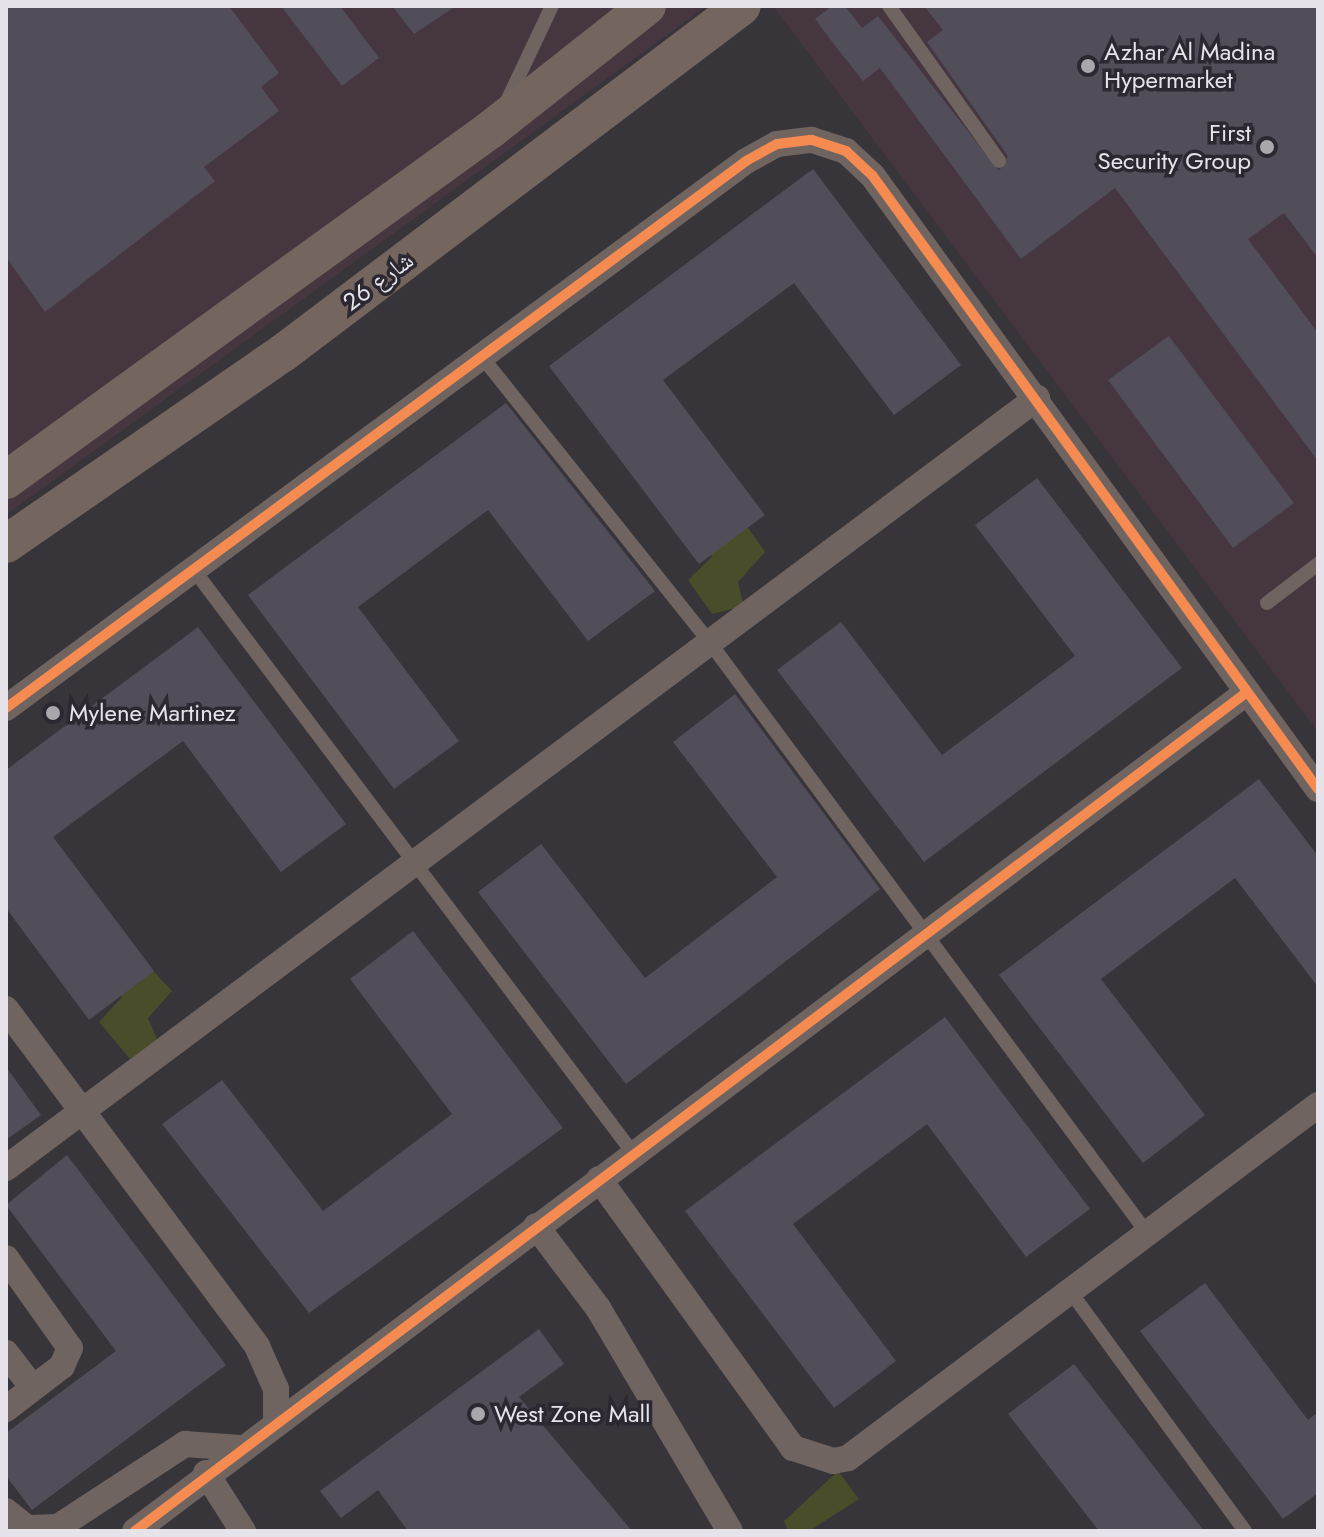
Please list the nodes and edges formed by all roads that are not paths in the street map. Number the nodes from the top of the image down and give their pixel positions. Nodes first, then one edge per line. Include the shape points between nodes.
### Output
1 (552, 6) edge
2 (647, 6) edge
3 (742, 6) edge
4 (889, 6) edge
5 (490, 130) junction
6 (999, 161) dead end
7 (252, 299) junction
8 (283, 353) junction
9 (482, 357) junction
10 (1037, 398) junction
11 (6, 480) edge
12 (6, 544) edge
13 (1318, 564) edge
14 (194, 570) junction
15 (1267, 603) dead end
16 (708, 640) junction
17 (1247, 692) junction
18 (6, 708) edge
19 (1318, 789) edge
20 (414, 860) junction
21 (926, 937) junction
22 (6, 1009) edge
23 (1318, 1105) edge
24 (80, 1108) junction
25 (633, 1153) junction
26 (6, 1168) edge
27 (599, 1179) junction
28 (536, 1226) junction
29 (1147, 1233) junction
30 (6, 1258) edge
31 (1070, 1291) junction
32 (6, 1353) edge
33 (33, 1388) junction
34 (6, 1409) edge
35 (276, 1420) junction
36 (240, 1448) junction
37 (206, 1473) junction
38 (6, 1511) edge
39 (135, 1531) edge
40 (243, 1531) edge
41 (730, 1531) edge
42 (1245, 1531) edge

1 - 5 lane
2 - 5 street
3 - 8 street, شارع 26
4 - 6 lane
5 - 7 street
7 - 8 street via 248,319 255,339
7 - 11 street
8 - 12 street, شارع 26
9 - 10 street via 761,151 812,140 846,151 872,175
9 - 14 street
9 - 16 lane
10 - 16 street
10 - 17 street
13 - 15 lane
14 - 18 street
14 - 20 lane
16 - 20 street
16 - 21 lane
17 - 19 street
17 - 21 street
20 - 24 street
20 - 25 lane
21 - 25 street
21 - 29 lane
22 - 24 street
23 - 29 street
24 - 26 street
24 - 35 street via 257,1346 276,1389
25 - 27 street
27 - 28 street
27 - 31 street via 783,1437 819,1461 848,1458
28 - 35 street
28 - 41 street via 598,1308
29 - 31 street
30 - 33 street via 68,1338 67,1358
31 - 42 lane
32 - 33 street
33 - 34 street
35 - 36 street
36 - 37 street
36 - 38 street via 185,1444 48,1530 27,1528
37 - 39 street
37 - 40 street

